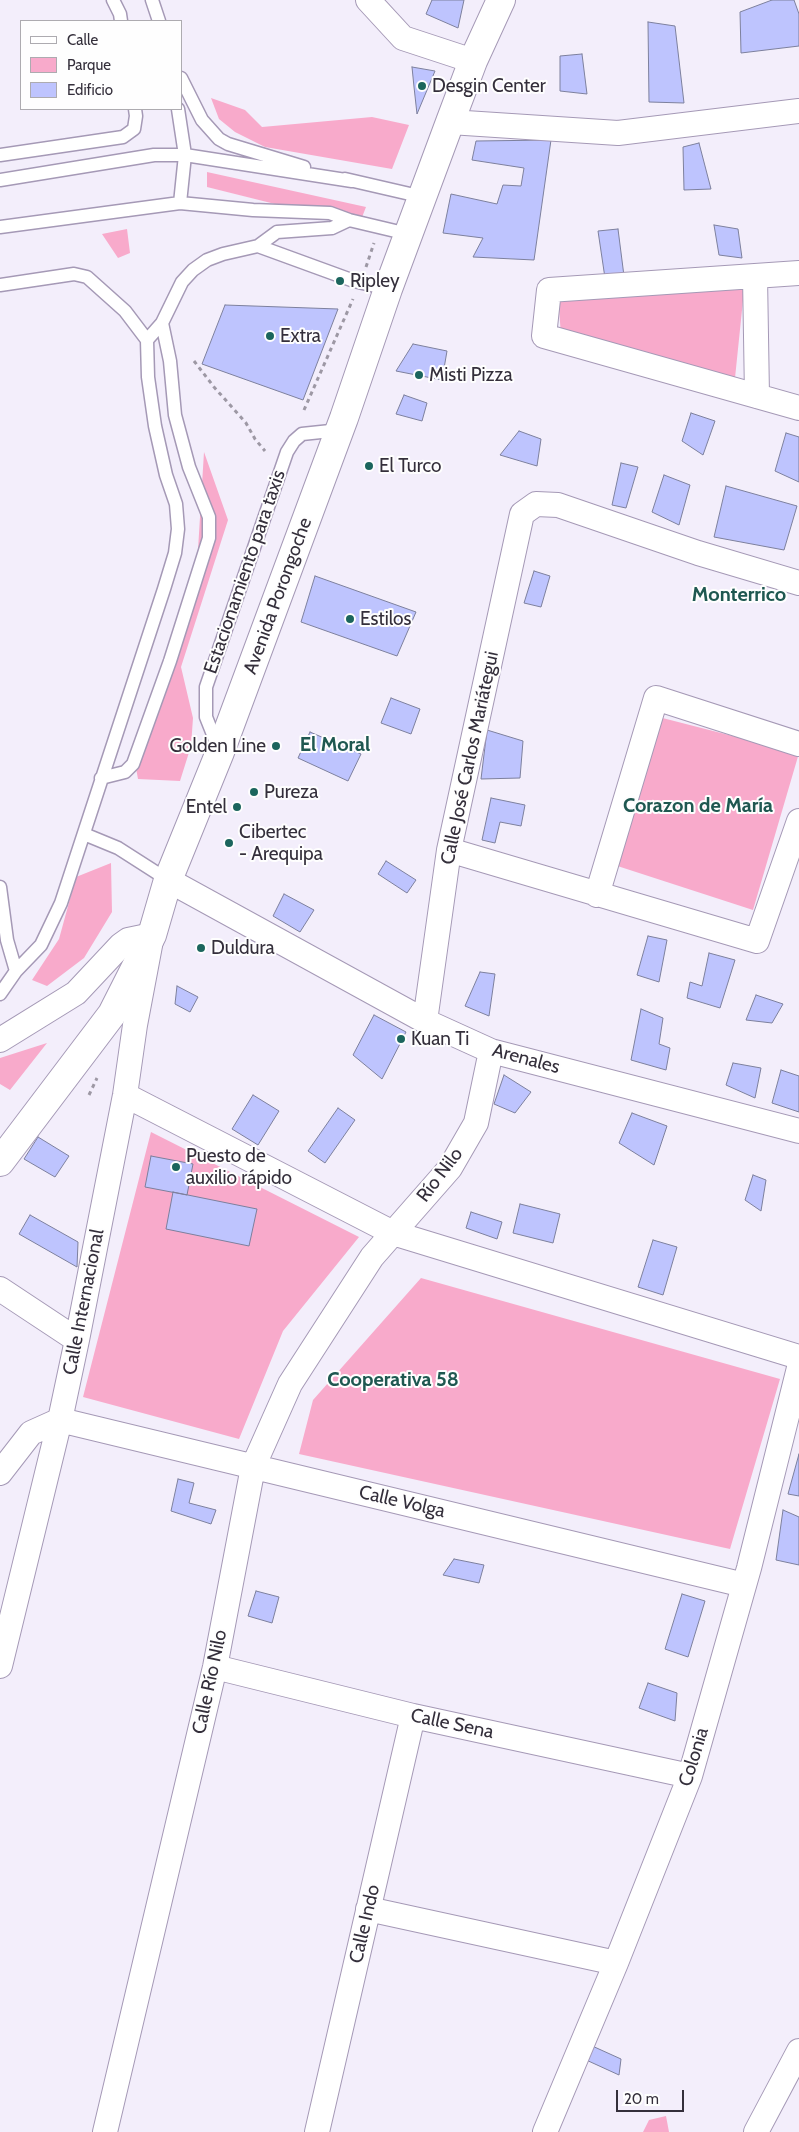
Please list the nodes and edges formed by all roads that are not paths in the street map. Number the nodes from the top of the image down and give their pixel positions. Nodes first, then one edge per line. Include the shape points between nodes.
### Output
1 (113, 0) edge
2 (152, 0) edge
3 (368, 0) edge
4 (501, 0) edge
5 (121, 20) edge
6 (159, 20) edge
7 (473, 61) junction
8 (182, 80) edge
9 (135, 110) edge
10 (178, 110) edge
11 (799, 111) edge
12 (450, 122) junction
13 (0, 155) edge
14 (185, 155) junction
15 (0, 180) edge
16 (352, 181) junction
17 (423, 197) junction
18 (180, 202) junction
19 (350, 220) junction
20 (0, 227) edge
21 (408, 234) junction
22 (258, 246) junction
23 (799, 272) edge
24 (755, 276) junction
25 (0, 285) edge
26 (388, 289) junction
27 (162, 323) junction
28 (147, 340) junction
29 (757, 396) junction
30 (799, 408) edge
31 (340, 430) junction
32 (799, 583) edge
33 (799, 744) edge
34 (220, 752) junction
35 (101, 778) junction
36 (799, 821) edge
37 (84, 834) junction
38 (449, 850) junction
39 (168, 880) junction
40 (0, 887) edge
41 (597, 895) junction
42 (152, 935) junction
43 (16, 971) junction
44 (0, 977) edge
45 (0, 994) edge
46 (424, 1020) junction
47 (0, 1040) edge
48 (491, 1051) junction
49 (125, 1095) junction
50 (799, 1131) edge
51 (0, 1162) edge
52 (392, 1234) junction
53 (372, 1257) joint
54 (0, 1289) edge
55 (77, 1340) junction
56 (799, 1357) edge
57 (799, 1368) edge
58 (60, 1420) junction
59 (253, 1468) junction
60 (0, 1472) edge
61 (744, 1585) junction
62 (0, 1666) edge
63 (215, 1667) junction
64 (413, 1716) junction
65 (690, 1776) junction
66 (368, 1909) junction
67 (616, 1964) junction
68 (799, 2051) edge
69 (106, 2132) edge
70 (317, 2132) edge
71 (545, 2132) edge
72 (756, 2132) edge

1 - 5 lane
2 - 6 lane
3 - 7 street via 403,38
4 - 7 main road, Avenida Porongoche
7 - 12 main road, Avenida Porongoche
8 - 16 lane via 202,120 228,144
9 - 13 lane via 134,129 123,137
10 - 14 lane
11 - 12 street via 618,133
12 - 17 main road, Avenida Porongoche
14 - 15 lane via 154,155
14 - 16 lane
14 - 18 lane
16 - 17 lane
17 - 21 main road, Avenida Porongoche
18 - 19 lane via 253,210 330,213
18 - 20 lane
19 - 21 lane
19 - 22 lane via 332,228 278,232
21 - 26 main road, Avenida Porongoche
22 - 26 lane
22 - 27 lane via 223,254 193,270 182,282
23 - 24 street
24 - 29 street
24 - 29 street via 549,290 544,336
25 - 28 lane via 74,274 87,277 125,311
26 - 31 main road, Avenida Porongoche
27 - 28 lane
27 - 35 lane via 170,361 175,415 189,467 209,518 209,538 133,764 125,772
28 - 35 lane via 154,426 176,504 178,529 164,590
29 - 30 street
31 - 34 main road, Avenida Porongoche
31 - 34 lane, Estacionamiento para taxis via 302,434 287,452 206,687 206,717
32 - 38 street, Calle José Carlos Mariátegui via 698,553 558,505 536,504 522,514
33 - 41 street via 656,698
34 - 39 main road, Avenida Porongoche
35 - 37 lane
36 - 41 street via 757,941
37 - 39 lane via 118,848
37 - 43 lane via 61,903 41,945
38 - 41 street
38 - 46 street, Calle José Carlos Mariátegui
39 - 42 main road, Avenida Porongoche
39 - 46 street, Arenales
40 - 43 lane via 7,940
42 - 47 street via 128,940 76,993
42 - 49 street, Calle Internacional
42 - 51 main road, Avenida Porongoche via 112,1014
43 - 44 lane
43 - 45 lane
46 - 48 street, Arenales
48 - 50 street, Arenales
48 - 52 street, Río Nilo via 476,1123 450,1168
49 - 52 street
49 - 55 street, Calle Internacional
52 - 53 street, Río Nilo
52 - 56 street
53 - 59 street, Calle Río Nilo via 290,1384
54 - 55 street
55 - 58 street, Calle Internacional
57 - 61 street, Colonia
58 - 59 street, Calle Volga
58 - 60 street via 31,1433
58 - 62 street, Calle Internacional
59 - 61 street, Calle Volga
59 - 63 street, Calle Río Nilo
61 - 65 street, Colonia
63 - 64 street, Calle Sena
63 - 69 street, Calle Río Nilo
64 - 65 street, Calle Sena
64 - 66 street, Calle Indo
65 - 67 street, Colonia
66 - 67 street
66 - 70 street, Calle Indo
67 - 71 street, Colonia
68 - 72 street

